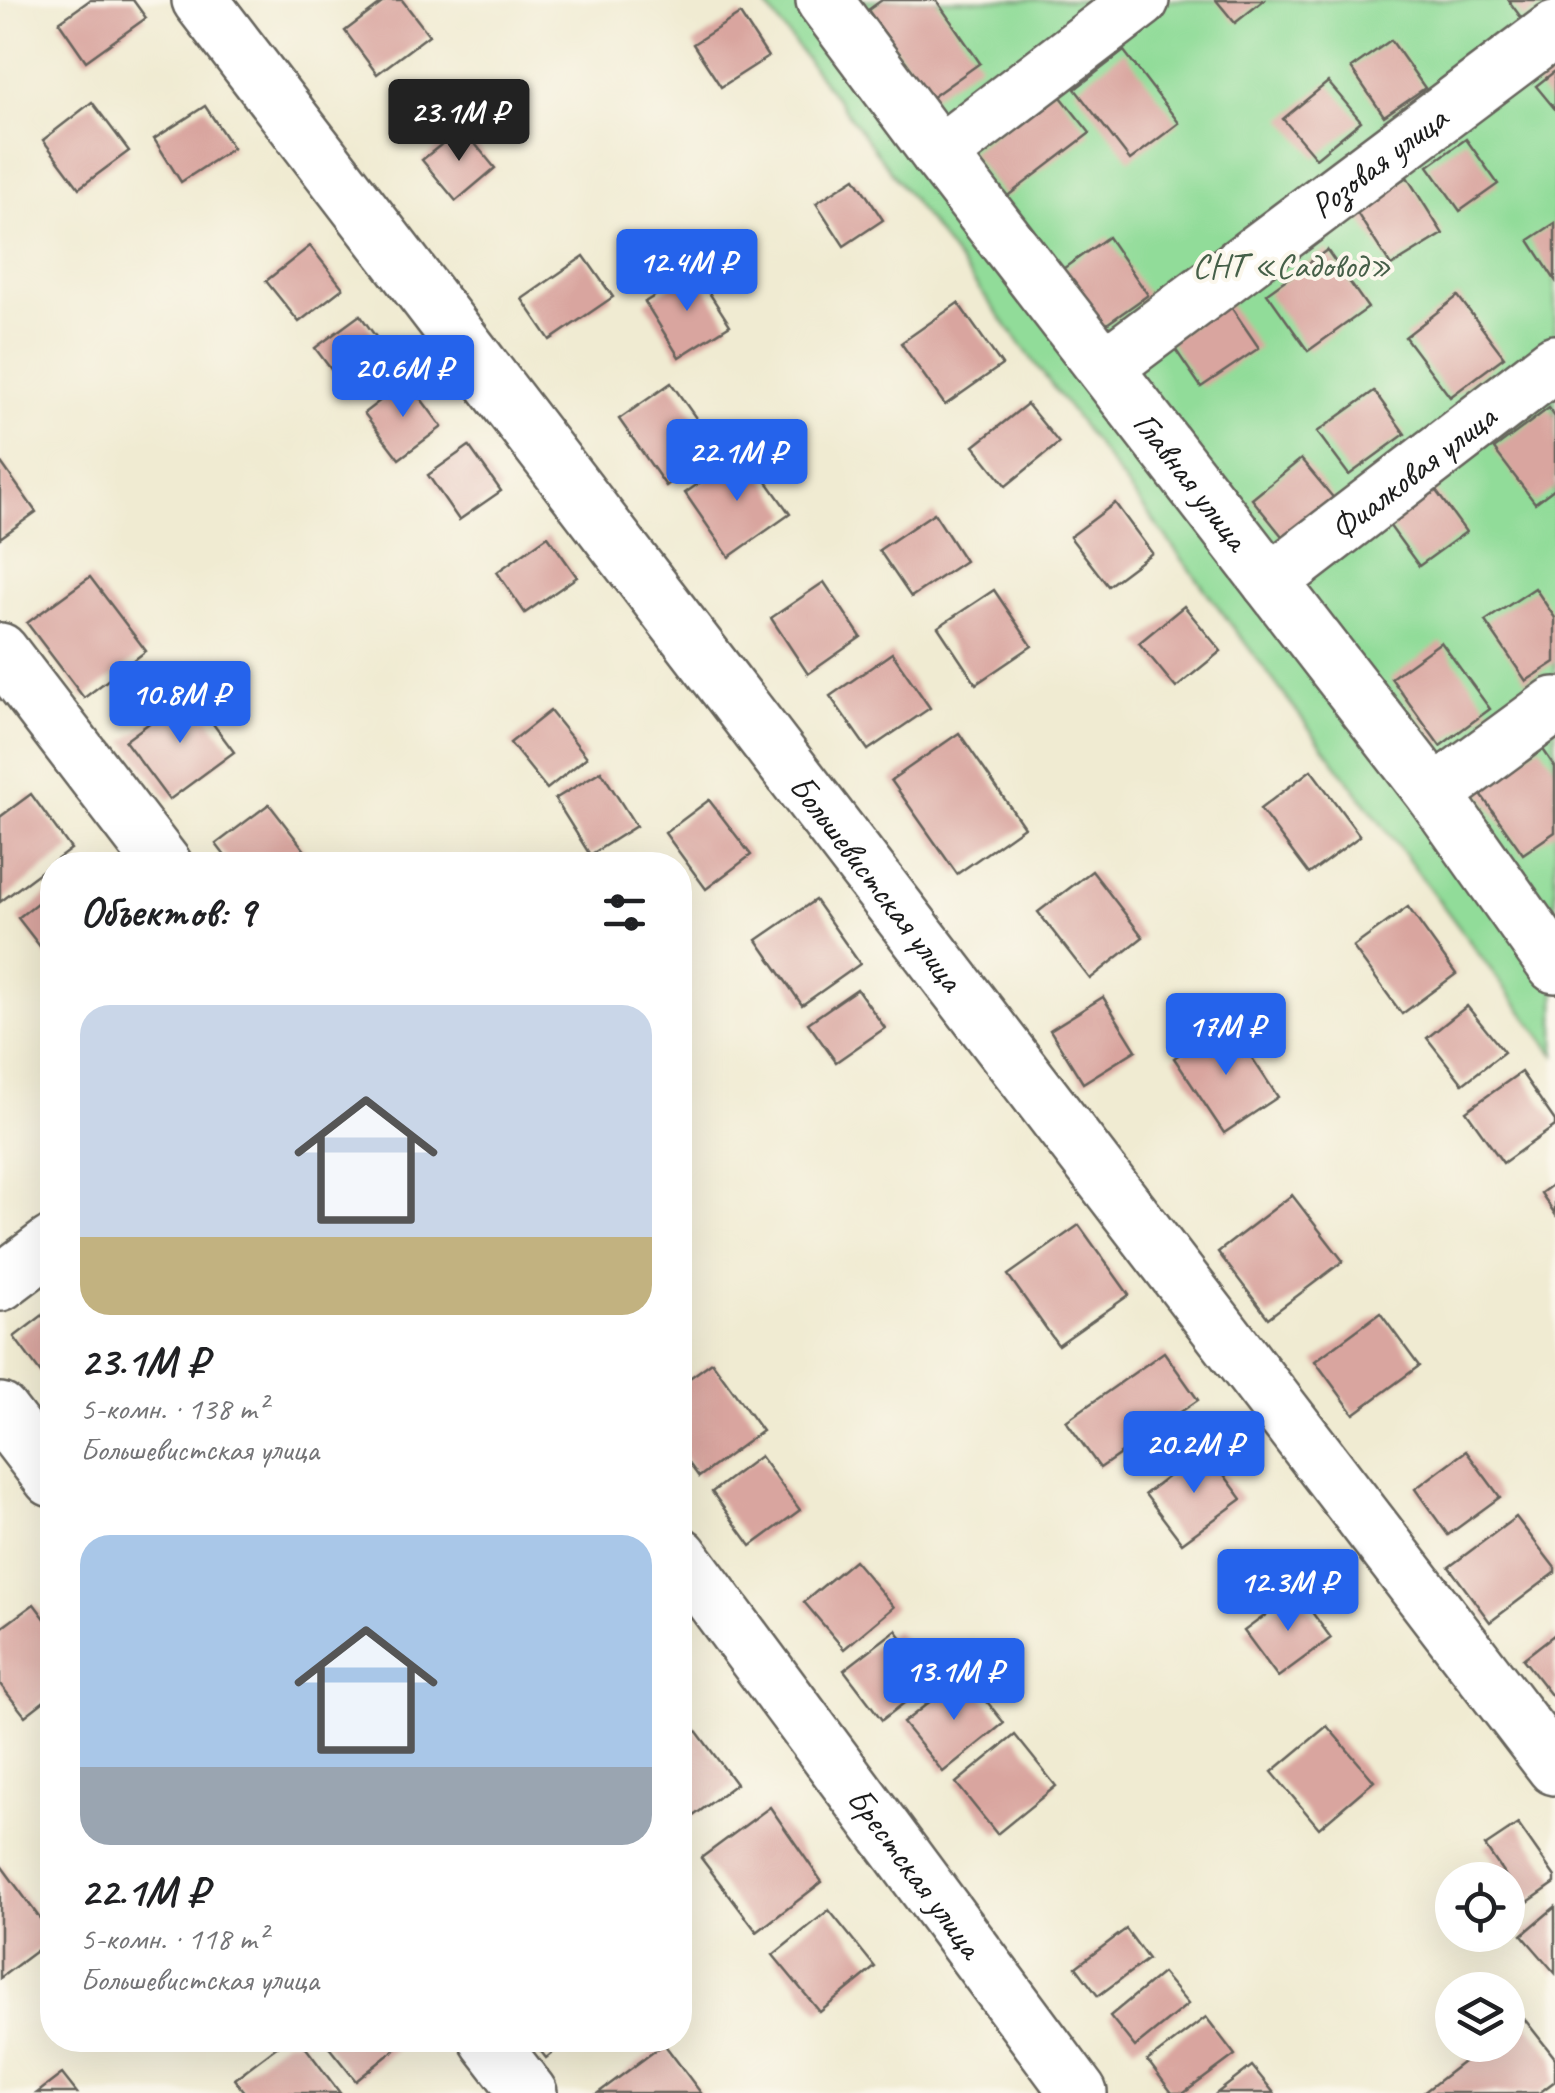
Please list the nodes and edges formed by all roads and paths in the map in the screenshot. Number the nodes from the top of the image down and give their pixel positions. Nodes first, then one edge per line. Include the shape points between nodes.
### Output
1 (200, 0) edge
2 (824, 0) edge
3 (1141, 0) edge
4 (1555, 29) edge
5 (939, 154) junction
6 (1555, 363) edge
7 (1104, 367) junction
8 (1270, 582) junction
9 (0, 650) edge
10 (1555, 705) edge
11 (1434, 794) junction
12 (154, 852) edge
13 (1555, 965) edge
14 (40, 1253) edge
15 (0, 1283) edge
16 (0, 1411) edge
17 (40, 1463) edge
18 (692, 1571) edge
19 (1555, 1768) edge
20 (497, 2052) edge
21 (529, 2093) edge
22 (1079, 2093) edge

1 - 19 street, Большевистская улица
2 - 5 street, Главная улица
3 - 5 street
4 - 7 street, Розовая улица
5 - 7 street, Главная улица
6 - 8 street, Фиалковая улица
7 - 8 street, Главная улица
8 - 11 street, Главная улица
9 - 12 street
10 - 11 street
11 - 13 street, Главная улица
14 - 15 street
16 - 17 street
18 - 22 street, Брестская улица
20 - 21 street

